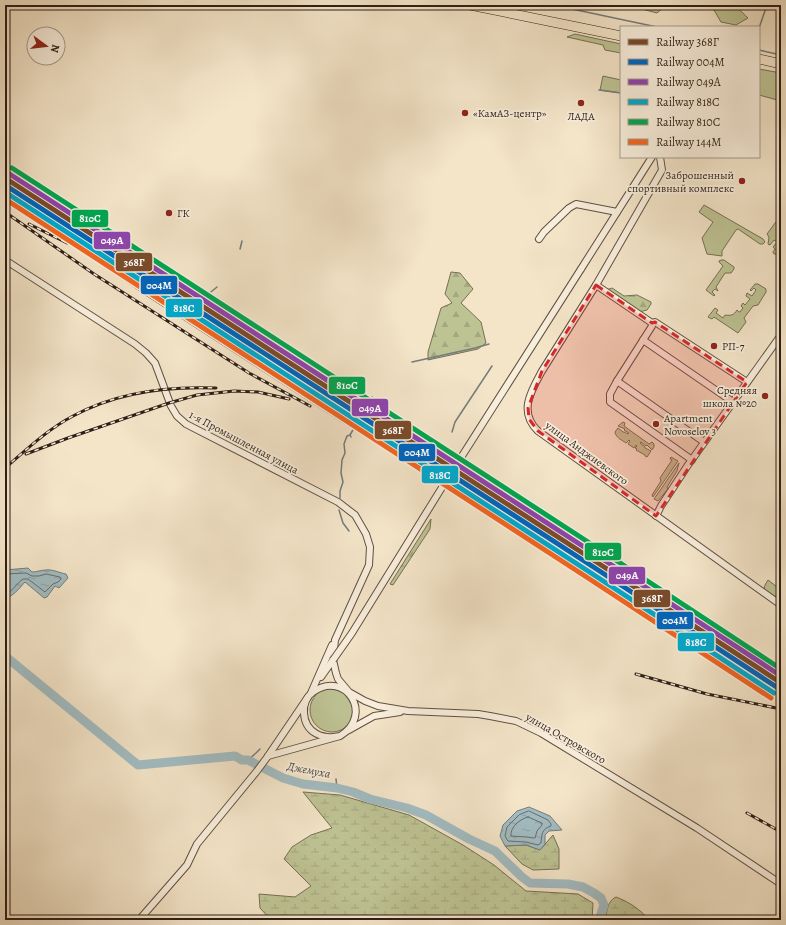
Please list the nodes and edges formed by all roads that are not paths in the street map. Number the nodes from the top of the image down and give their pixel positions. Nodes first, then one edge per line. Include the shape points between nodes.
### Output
1 (470, 5) edge
2 (620, 36) edge
3 (760, 59) edge
4 (760, 64) edge
5 (781, 64) edge
6 (781, 68) edge
7 (651, 158) edge
8 (660, 158) edge
9 (617, 212) junction
10 (539, 239) dead end
11 (5, 260) edge
12 (596, 285) junction
13 (652, 323) junction
14 (781, 335) edge
15 (643, 340) junction
16 (617, 381) junction
17 (747, 382) junction
18 (733, 402) junction
19 (704, 442) junction
20 (692, 460) junction
21 (656, 516) junction
22 (781, 605) edge
23 (335, 640) junction
24 (333, 660) junction
25 (348, 692) junction
26 (309, 696) junction
27 (408, 711) junction
28 (342, 734) junction
29 (267, 757) junction
30 (781, 884) edge
31 (139, 920) edge

1 - 2 highway
3 - 5 highway
4 - 6 highway
7 - 9 street
8 - 12 street, улица Анджиевского via 662,170
9 - 10 street via 576,204
9 - 24 street, bridge
11 - 23 street, 1-я Промышленная улица via 146,353 155,363 171,406 186,424 338,502 355,515 370,547 369,565
12 - 13 street
12 - 21 street, улица Анджиевского via 536,381 528,408 529,419 538,431
13 - 15 street
13 - 17 street via 656,322
14 - 17 street
15 - 16 street
15 - 18 street
16 - 19 street
16 - 20 street via 610,394 610,402
17 - 18 street
18 - 19 street
19 - 20 street
20 - 21 street
21 - 22 street, улица Анджиевского
23 - 24 street, 1-я Промышленная улица
23 - 26 street
24 - 25 street, улица Островского via 338,679
24 - 26 street
25 - 26 street via 330,685 320,687
25 - 27 street, улица Островского via 378,706
25 - 28 street via 355,706 355,716 351,726
26 - 28 street via 304,706 304,717 311,730 320,736 330,738
26 - 29 street
27 - 28 street via 374,716
27 - 30 street, улица Островского via 478,714 516,721 541,733 691,824
28 - 29 street
29 - 31 street via 197,844 187,865

